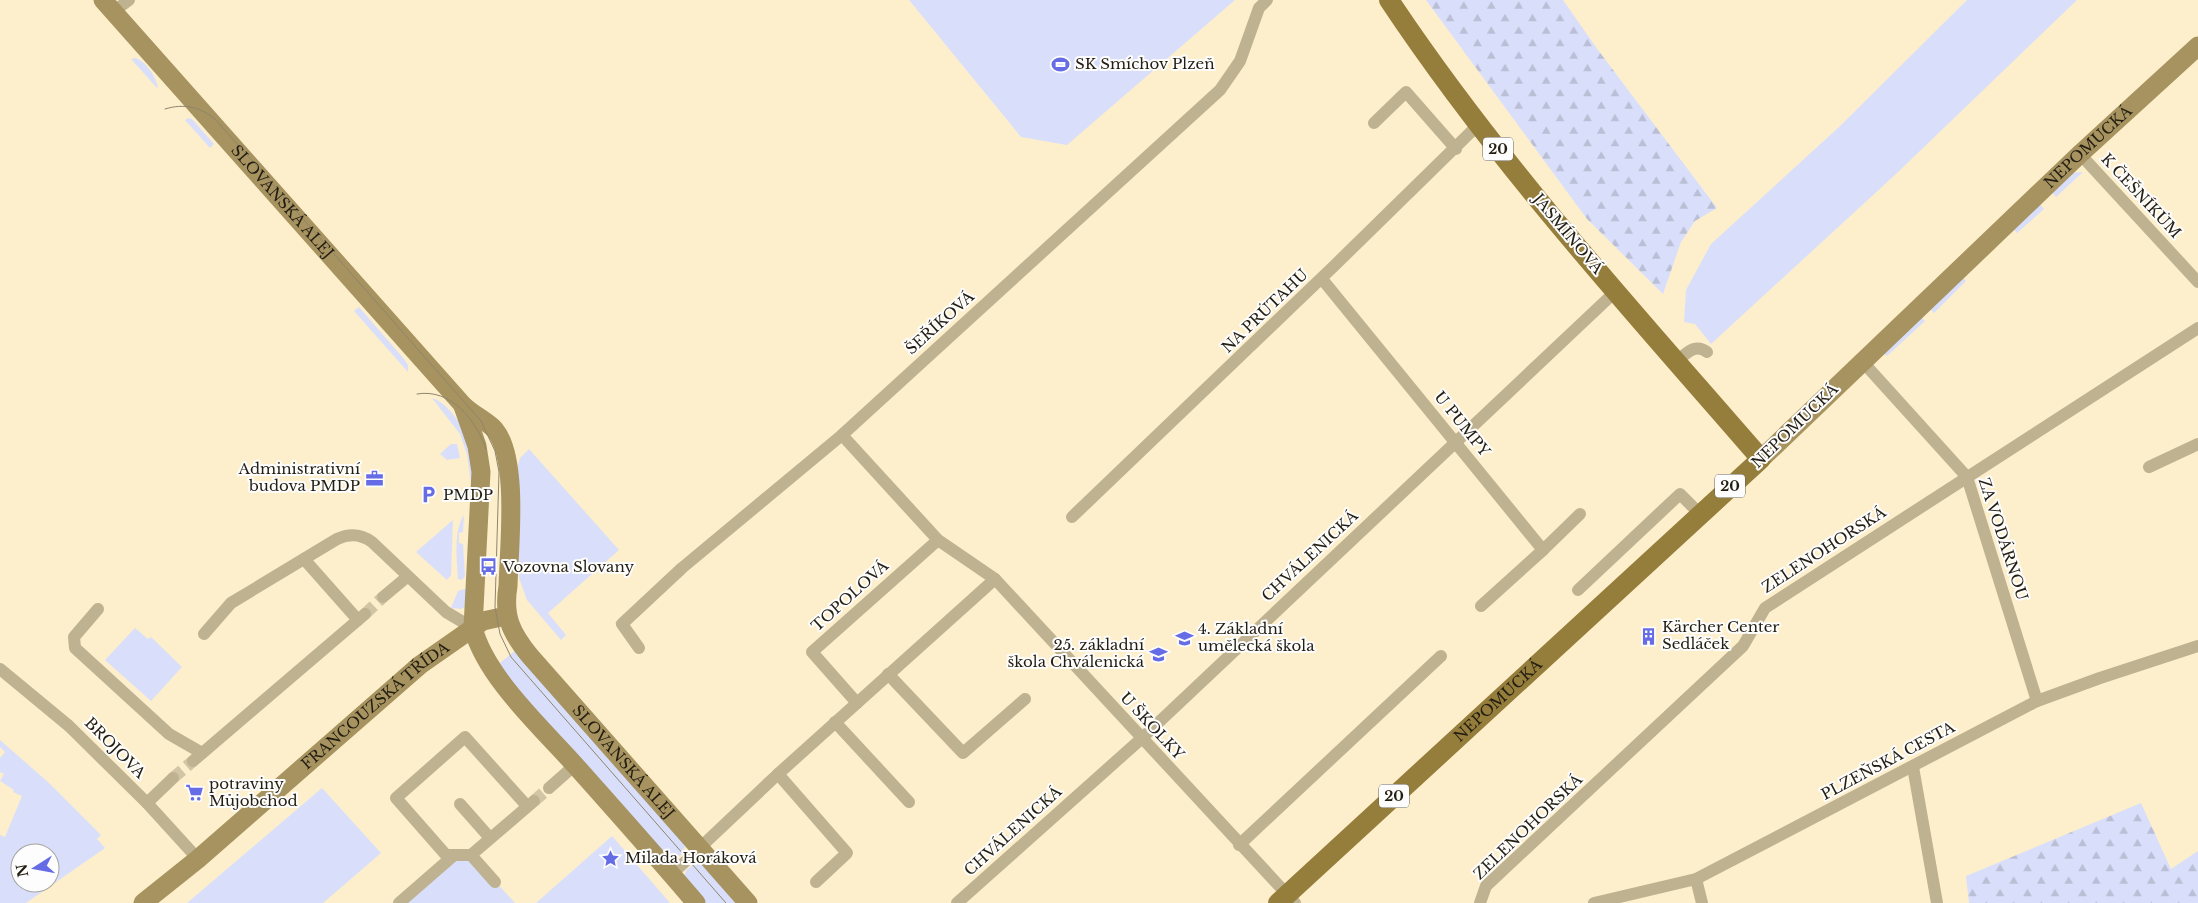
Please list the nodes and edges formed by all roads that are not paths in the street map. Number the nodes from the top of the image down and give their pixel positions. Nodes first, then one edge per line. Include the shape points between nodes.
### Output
1 (129, 0) edge
2 (1268, 0) edge
3 (1388, 0) edge
4 (108, 6) edge
5 (2198, 46) edge
6 (1374, 122) dead end
7 (1478, 125) junction
8 (1456, 149) junction
9 (2080, 154) junction
10 (1322, 279) junction
11 (2198, 282) edge
12 (1616, 292) junction
13 (2198, 328) edge
14 (1707, 352) dead end
15 (1677, 361) junction
16 (1862, 361) junction
17 (462, 404) junction
18 (842, 435) junction
19 (1455, 441) junction
20 (2198, 444) edge
21 (1761, 459) junction
22 (2150, 467) dead end
23 (1967, 476) junction
24 (1580, 514) dead end
25 (1700, 514) junction
26 (1072, 517) dead end
27 (938, 540) junction
28 (1543, 550) junction
29 (304, 559) junction
30 (407, 576) junction
31 (995, 579) junction
32 (1578, 590) dead end
33 (384, 597) tunnel mouth
34 (1481, 606) dead end
35 (98, 609) dead end
36 (506, 616) junction
37 (473, 628) junction
38 (204, 634) dead end
39 (2198, 646) edge
40 (638, 648) dead end
41 (1441, 656) dead end
42 (0, 669) edge
43 (888, 674) junction
44 (1025, 699) dead end
45 (2037, 702) junction
46 (857, 703) junction
47 (835, 722) junction
48 (1141, 739) junction
49 (575, 765) junction
50 (1913, 767) junction
51 (778, 774) junction
52 (173, 778) tunnel mouth
53 (549, 788) tunnel mouth
54 (909, 802) dead end
55 (147, 803) junction
56 (460, 804) dead end
57 (490, 838) junction
58 (1239, 845) junction
59 (699, 848) junction
60 (449, 855) junction
61 (471, 855) junction
62 (198, 858) junction
63 (671, 875) junction
64 (1696, 879) junction
65 (495, 882) dead end
66 (816, 882) dead end
67 (1287, 900) edge
68 (142, 903) edge
69 (399, 903) edge
70 (696, 903) edge
71 (748, 903) edge
72 (957, 903) edge
73 (1480, 903) edge
74 (1594, 903) edge
75 (1702, 903) edge
76 (1937, 903) edge

1 - 4 street
2 - 18 street, ŠEŘÍKOVÁ via 1259,8 1240,61 1220,90
3 - 7 main road, JASMÍNOVÁ / 20
4 - 17 main road, SLOVANSKÁ ALEJ
5 - 9 main road, NEPOMUCKÁ
6 - 8 street via 1406,92
7 - 8 street, NA PRŮTAHU
7 - 12 main road, JASMÍNOVÁ / 20
8 - 10 street, NA PRŮTAHU
9 - 11 street, K ČEŠNÍKŮM
9 - 16 main road, NEPOMUCKÁ
10 - 19 street, U PUMPY
10 - 26 street, NA PRŮTAHU
12 - 15 main road, JASMÍNOVÁ / 20
12 - 19 street, CHVÁLENICKÁ
13 - 23 street, ZELENOHORSKÁ
14 - 15 street via 1695,348
15 - 21 main road, JASMÍNOVÁ / 20
16 - 21 main road, NEPOMUCKÁ
16 - 23 street, ZA VODÁRNOU
17 - 36 main road, SLOVANSKÁ ALEJ via 495,430 507,460 510,502
17 - 37 main road, SLOVANSKÁ ALEJ via 469,418 481,472
18 - 27 street, U ŠKOLKY
18 - 40 street, ŠEŘÍKOVÁ via 682,568 622,624
19 - 28 street, U PUMPY
19 - 48 street, CHVÁLENICKÁ
20 - 22 street
21 - 25 main road, NEPOMUCKÁ / 20
23 - 45 street, ZA VODÁRNOU
23 - 73 street, ZELENOHORSKÁ via 1765,608 1743,646 1486,886
24 - 28 street
25 - 32 street via 1680,494
25 - 67 main road, NEPOMUCKÁ / 20
27 - 31 street, U ŠKOLKY
27 - 46 street, TOPOLOVÁ via 812,652
28 - 34 street
29 - 30 street via 337,539 354,534 372,542
29 - 35 street via 361,617 198,757 76,648 74,637
29 - 38 street via 231,603
30 - 33 street
30 - 37 street via 446,612
31 - 43 street
31 - 48 street, U ŠKOLKY
36 - 37 main road via 489,619
36 - 59 main road, SLOVANSKÁ ALEJ via 512,632 530,656
37 - 49 main road, SLOVANSKÁ ALEJ via 479,649 490,666
37 - 62 main road, FRANCOUZSKÁ TŘÍDA via 420,665
39 - 45 street, PLZEŇSKÁ CESTA
41 - 58 street
42 - 55 street, BROJOVA via 69,726
43 - 44 street via 962,753
43 - 46 street
45 - 50 street, PLZEŇSKÁ CESTA
46 - 47 street
47 - 51 street
47 - 54 street
48 - 58 street, U ŠKOLKY
48 - 72 street, CHVÁLENICKÁ
49 - 53 street
49 - 63 main road, SLOVANSKÁ ALEJ
50 - 64 street, PLZEŇSKÁ CESTA
50 - 76 street
51 - 59 street
51 - 66 street via 847,854
52 - 55 street
55 - 62 street, BROJOVA
56 - 57 street
57 - 60 street via 531,803 465,737 396,798
57 - 61 street
58 - 67 street, U ŠKOLKY
59 - 63 street
59 - 71 main road, SLOVANSKÁ ALEJ
60 - 61 street
60 - 69 street
61 - 65 street
62 - 68 main road, FRANCOUZSKÁ TŘÍDA
63 - 70 main road, SLOVANSKÁ ALEJ
64 - 74 street, PLZEŇSKÁ CESTA
64 - 75 street

